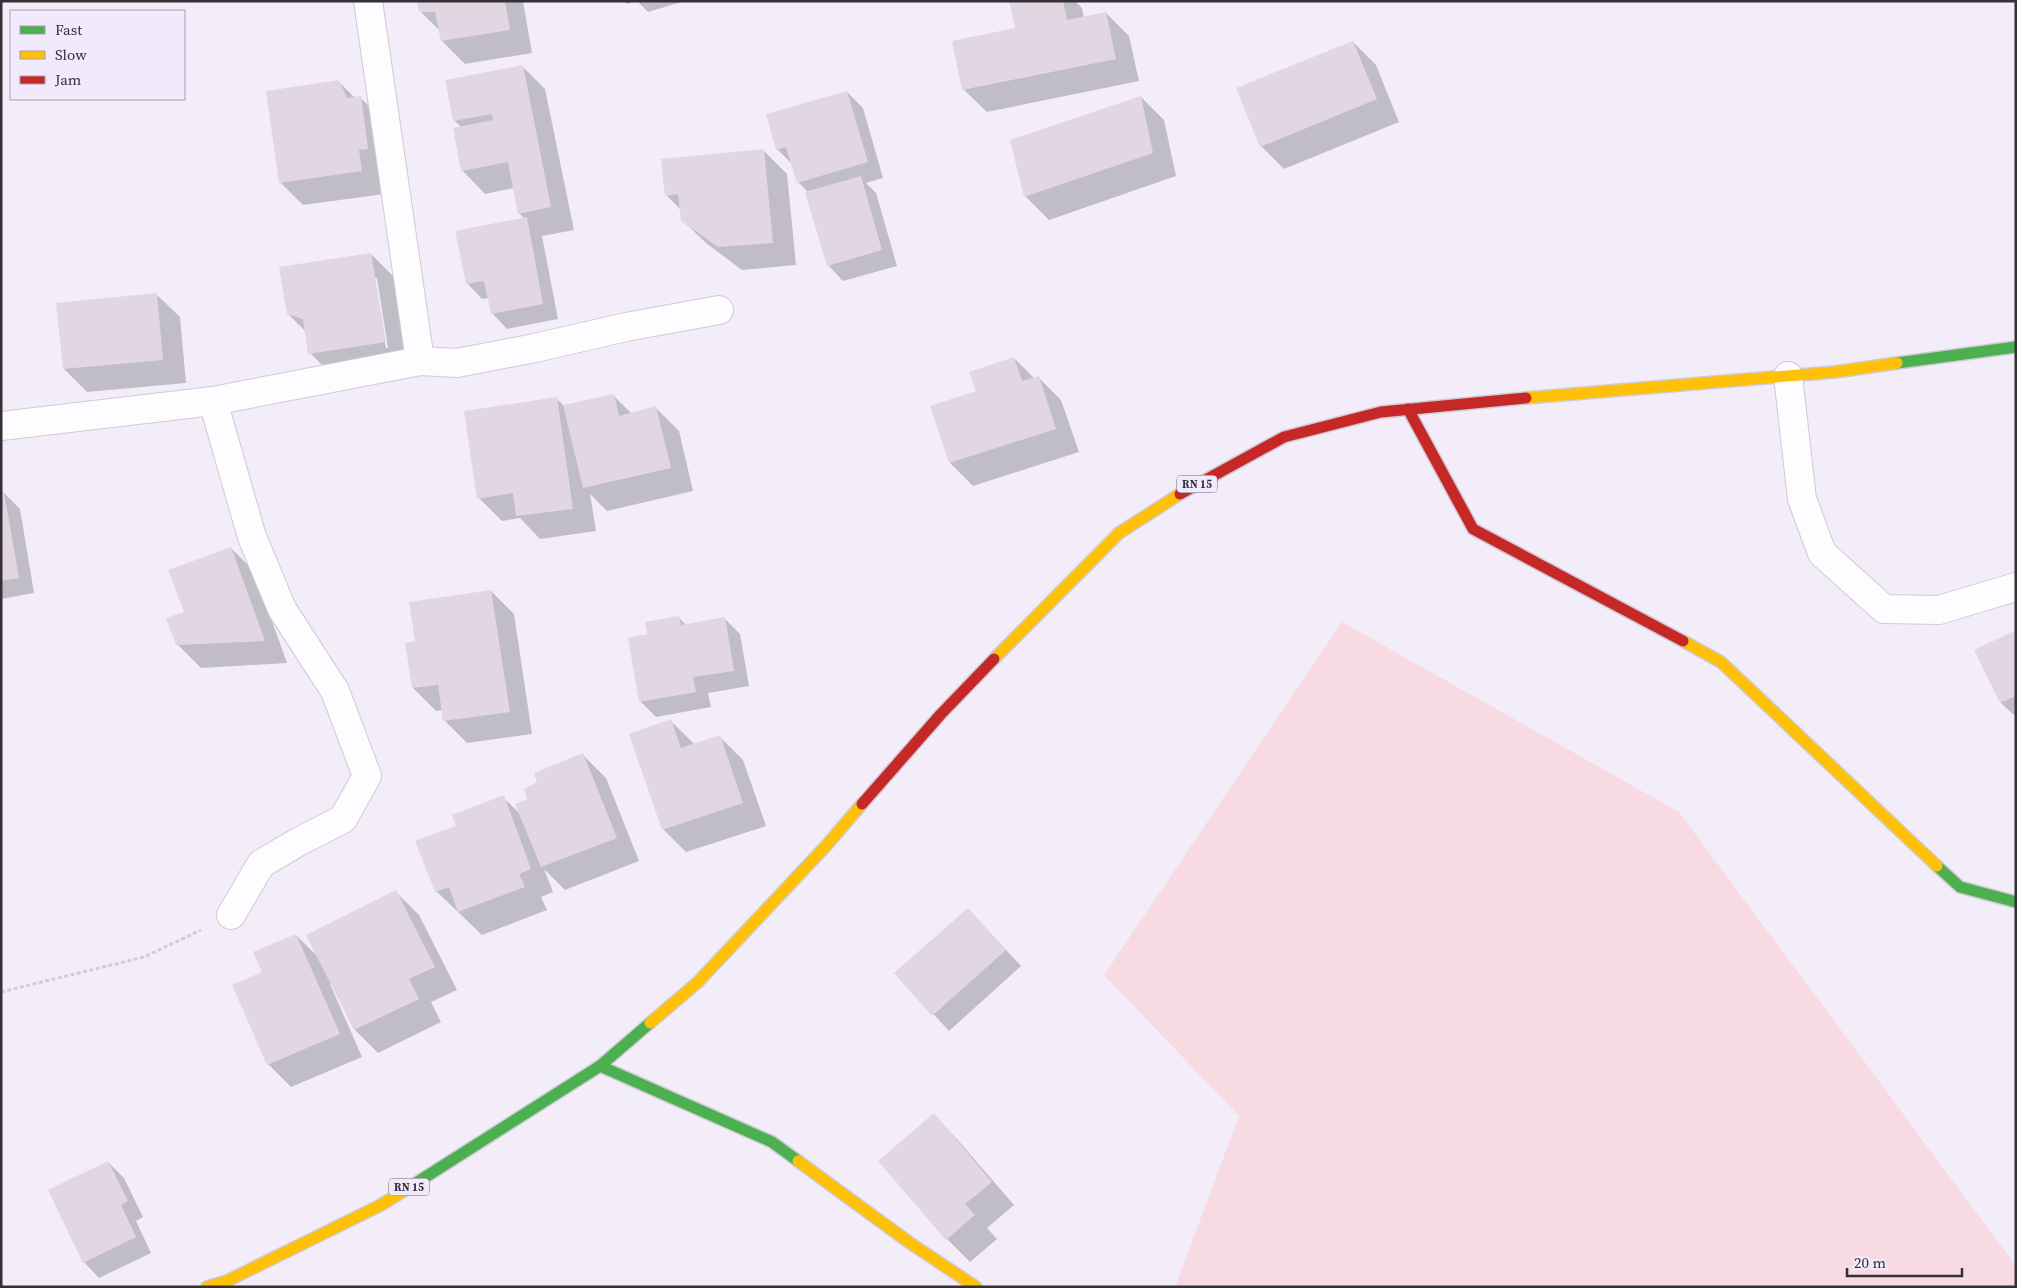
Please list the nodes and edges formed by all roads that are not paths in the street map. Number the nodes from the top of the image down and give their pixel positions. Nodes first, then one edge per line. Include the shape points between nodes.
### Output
1 (368, 1) edge
2 (719, 310) dead end
3 (2016, 347) edge
4 (420, 361) junction
5 (1788, 376) junction
6 (213, 401) junction
7 (1408, 409) junction
8 (1, 426) edge
9 (2016, 587) edge
10 (2016, 902) edge
11 (231, 915) road end
12 (600, 1066) junction
13 (207, 1287) edge
14 (976, 1287) edge

1 - 4 street
2 - 4 street via 457,363
3 - 5 main road, RN 15
4 - 6 street
5 - 7 main road, RN 15
5 - 9 street via 1802,499 1822,553 1884,609 1939,610
6 - 8 street
6 - 11 street via 252,537 282,609 335,691 367,776 343,818 261,864
7 - 10 main road via 1473,529 1721,662 1960,887
7 - 12 main road, RN 15 via 1381,412 1284,437 1188,489 1119,534 941,714 825,847 698,982
12 - 13 main road, RN 15 via 381,1205 227,1281
12 - 14 main road via 772,1142

